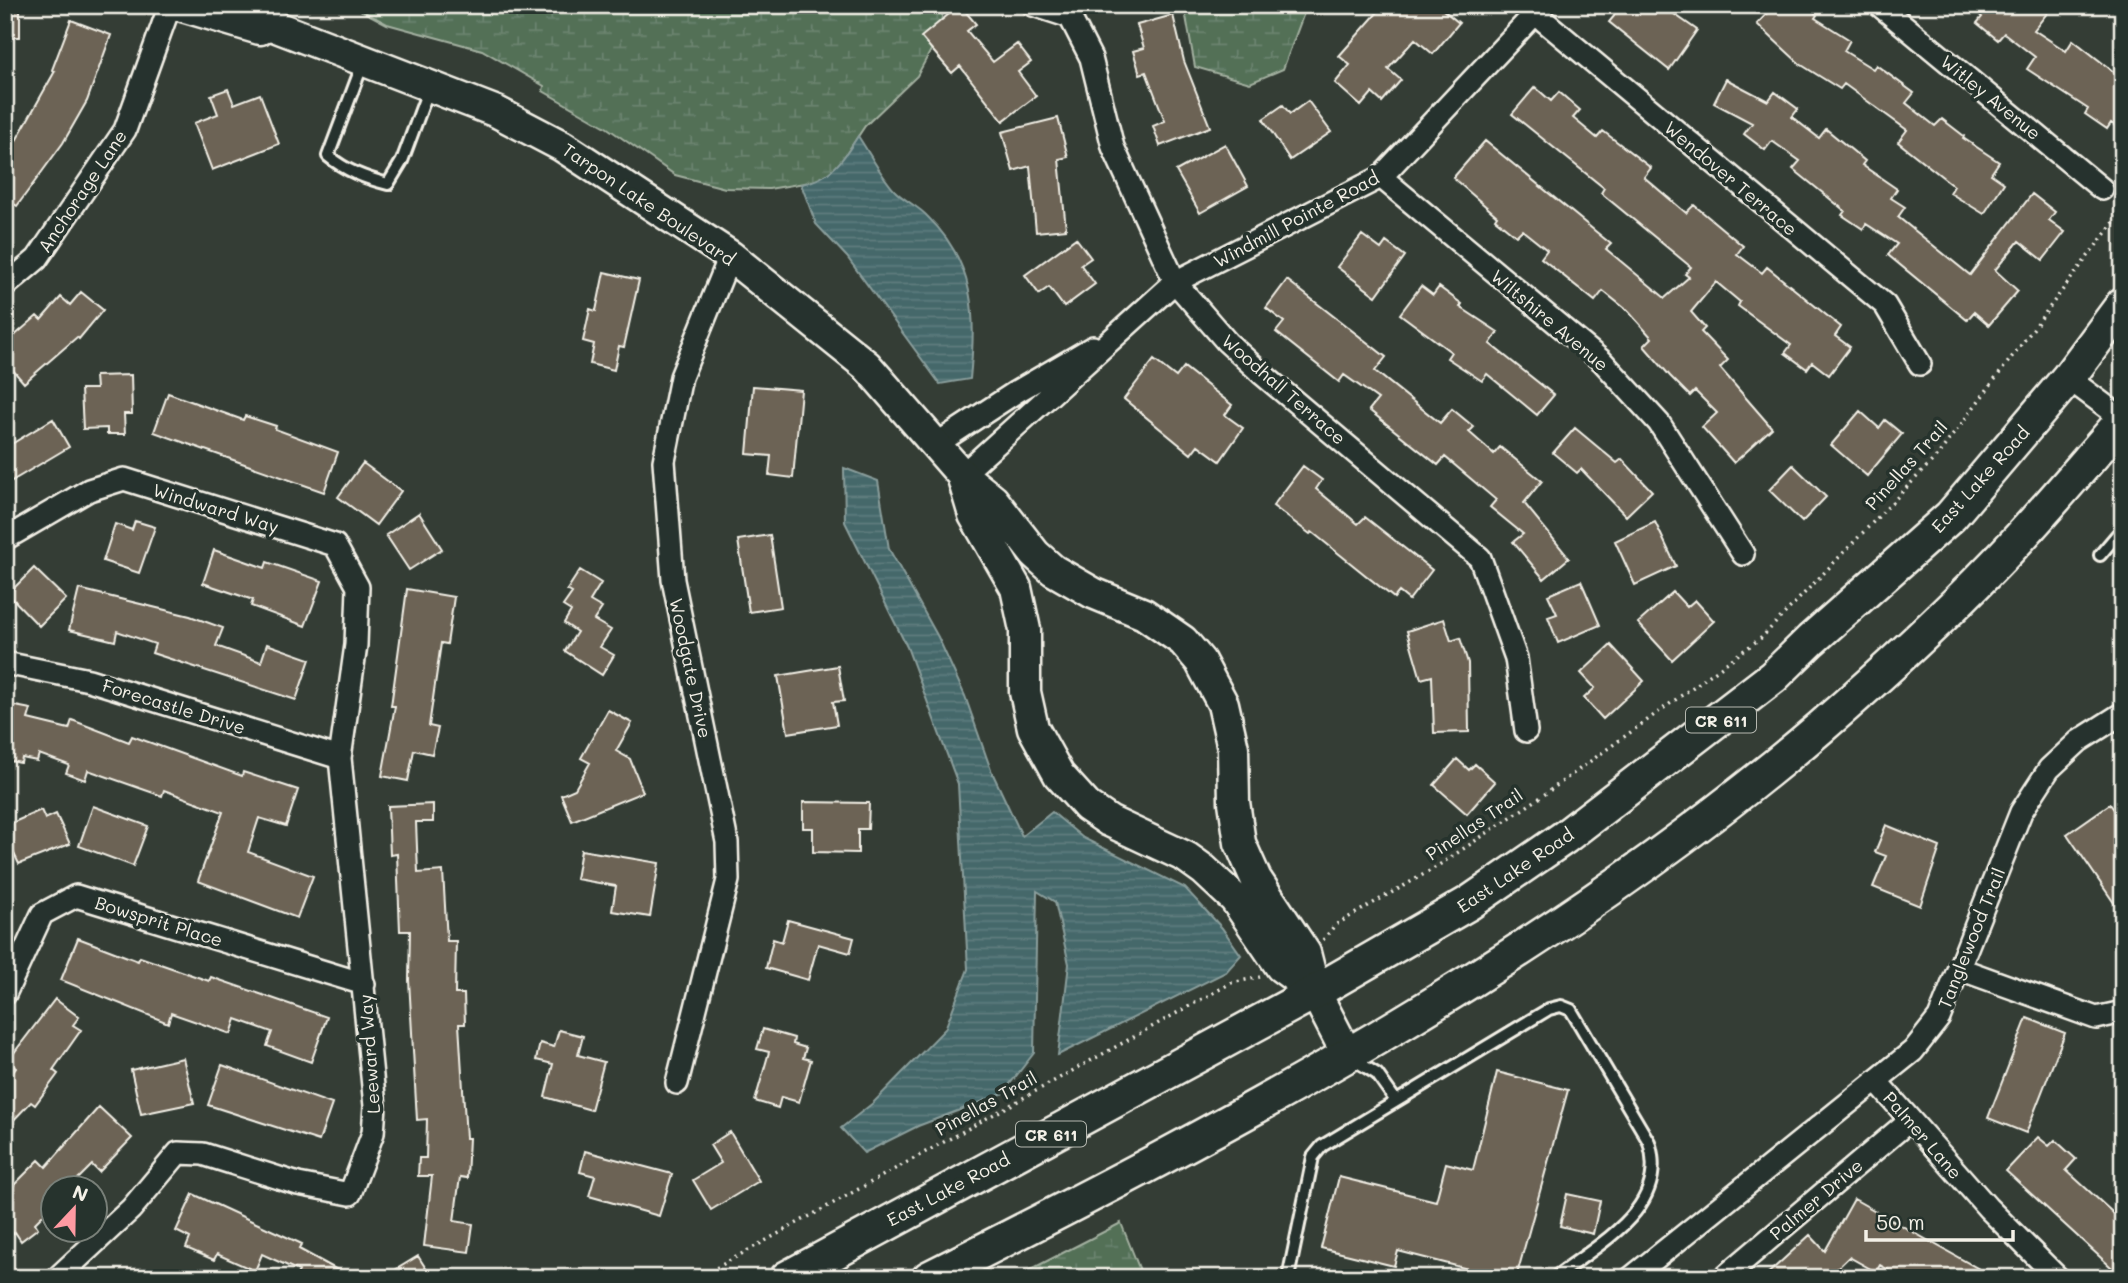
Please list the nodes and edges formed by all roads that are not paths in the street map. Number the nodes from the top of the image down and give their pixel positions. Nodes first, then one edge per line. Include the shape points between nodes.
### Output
1 (170, 5) edge
2 (179, 5) edge
3 (238, 5) edge
4 (1033, 5) edge
5 (1879, 5) edge
6 (1535, 8) edge
7 (1074, 11) edge
8 (274, 26) junction
9 (364, 61) junction
10 (430, 86) junction
11 (1381, 177) junction
12 (2102, 189) dead end
13 (730, 256) junction
14 (1175, 282) junction
15 (5, 286) edge
16 (2123, 304) edge
17 (1125, 328) junction
18 (1920, 364) dead end
19 (2068, 378) junction
20 (2123, 420) edge
21 (935, 445) junction
22 (962, 475) junction
23 (2123, 528) edge
24 (5, 539) edge
25 (1743, 554) dead end
26 (2100, 555) dead end
27 (356, 645) joint
28 (5, 663) edge
29 (2123, 713) edge
30 (1526, 731) dead end
31 (340, 758) junction
32 (1293, 960) junction
33 (1960, 969) junction
34 (364, 984) junction
35 (1315, 992) junction
36 (5, 994) edge
37 (2123, 1012) edge
38 (1348, 1056) junction
39 (1877, 1082) junction
40 (677, 1083) dead end
41 (1396, 1101) junction
42 (1910, 1120) junction
43 (57, 1278) edge
44 (787, 1278) edge
45 (929, 1278) edge
46 (1288, 1278) edge
47 (1554, 1278) edge
48 (1631, 1278) edge
49 (1723, 1278) edge
50 (2058, 1278) edge

1 - 15 street, Anchorage Lane via 125,130 37,259
2 - 8 street, Tarpon Lake Boulevard via 259,29
3 - 8 street, Tarpon Lake Boulevard via 261,13
4 - 7 street
5 - 12 street, Witley Avenue
6 - 11 street, Windmill Pointe Road
6 - 18 street, Wendover Terrace via 1885,305
7 - 14 street, Woodhall Terrace via 1091,58 1112,146
8 - 9 street, Tarpon Lake Boulevard
9 - 10 street, Tarpon Lake Boulevard
9 - 10 lane via 328,156 372,180 388,184 402,161
10 - 13 street, Tarpon Lake Boulevard via 498,112 562,146
11 - 14 street, Windmill Pointe Road
11 - 25 street, Wiltshire Avenue via 1602,361 1659,423
13 - 21 street, Tarpon Lake Boulevard via 867,366
13 - 40 street, Woodgate Drive via 681,377 664,461 673,580 727,842 728,880
14 - 17 street, Windmill Pointe Road
14 - 30 street, Woodhall Terrace via 1253,366 1480,558 1516,658
16 - 19 main road, East Lake Road / CR 611
17 - 21 street, Windmill Pointe Road
17 - 22 street, Windmill Pointe Road
19 - 20 street
19 - 35 main road, East Lake Road / CR 611 via 1951,516 1716,724 1469,903
20 - 38 main road via 1994,565 1816,731 1592,901
21 - 22 street, Tarpon Lake Boulevard
22 - 32 street, Tarpon Lake Boulevard via 974,515 1016,588 1025,630 1027,701 1033,728 1059,775 1080,800 1108,821 1186,857 1212,877
22 - 32 street, Tarpon Lake Boulevard via 993,500 1053,570 1153,620 1183,641 1200,662 1229,724 1240,843
23 - 26 lane
24 - 27 street, Windward Way via 89,491 124,479 335,545 358,587
27 - 31 street, Leeward Way
28 - 31 street, Forecastle Drive via 89,680
29 - 33 street, Tanglewood Trail via 2079,741 2049,769 2021,812
31 - 34 street, Leeward Way
32 - 35 street, Tarpon Lake Boulevard
33 - 37 street via 2096,1018
33 - 39 street, Tanglewood Trail via 1939,1018 1913,1051
34 - 36 street, Bowsprit Place via 76,896 42,915
34 - 43 street, Leeward Way via 373,1133 350,1194 298,1184 203,1154 178,1153 131,1209
35 - 38 street, Tarpon Lake Boulevard
35 - 44 main road, East Lake Road / CR 611
38 - 41 lane via 1377,1074
38 - 45 main road
39 - 42 street, Palmer Lane
39 - 48 street, Tanglewood Trail
41 - 46 lane via 1322,1146 1312,1157
41 - 47 lane via 1549,1009 1561,1006 1571,1010 1649,1142 1655,1161 1654,1174 1634,1217
42 - 49 street, Palmer Drive
42 - 50 street, Palmer Lane

